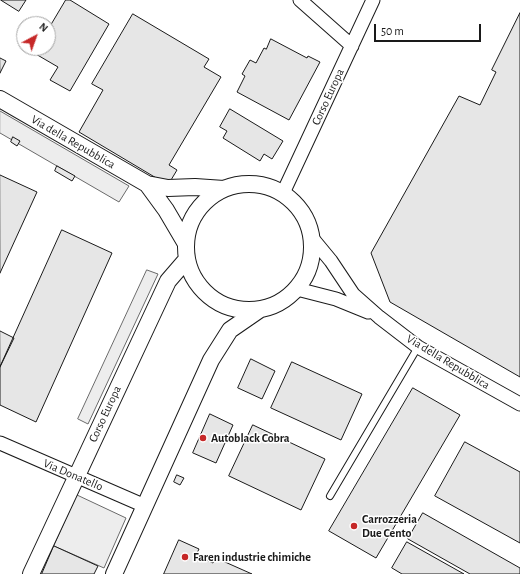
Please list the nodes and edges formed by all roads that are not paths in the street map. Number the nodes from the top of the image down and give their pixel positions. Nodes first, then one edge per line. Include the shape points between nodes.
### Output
1 (300, 0) edge
2 (373, 0) edge
3 (352, 46) junction
4 (0, 99) edge
5 (147, 184) junction
6 (224, 189) junction
7 (283, 193) junction
8 (312, 238) junction
9 (187, 251) junction
10 (297, 289) junction
11 (259, 310) junction
12 (379, 317) junction
13 (418, 346) junction
14 (520, 404) edge
15 (0, 443) edge
16 (76, 476) junction
17 (330, 496) dead end
18 (145, 506) junction
19 (30, 574) edge
20 (114, 574) edge

1 - 3 street
2 - 3 street, Corso Europa
3 - 7 street, Corso Europa
4 - 5 street, Via della Repubblica
5 - 6 street, Via della Repubblica via 168,188
5 - 9 street, Via della Repubblica via 166,210
6 - 7 street via 240,184 262,185
6 - 9 street via 209,198 197,211 189,226
7 - 8 street via 297,205 307,220
8 - 10 street via 312,256 307,274
8 - 12 street, Via della Repubblica via 353,294
9 - 11 street via 194,277 206,293 221,304 240,310
9 - 16 street, Corso Europa via 168,281
10 - 11 street via 280,303
10 - 12 street, Via della Repubblica via 336,299
11 - 18 street via 230,330 211,360
12 - 13 street, Via della Repubblica
13 - 14 street, Via della Repubblica
13 - 17 lane
15 - 16 street, Via Donatello
16 - 18 street, Via Donatello
16 - 19 street, Corso Europa
18 - 20 street

